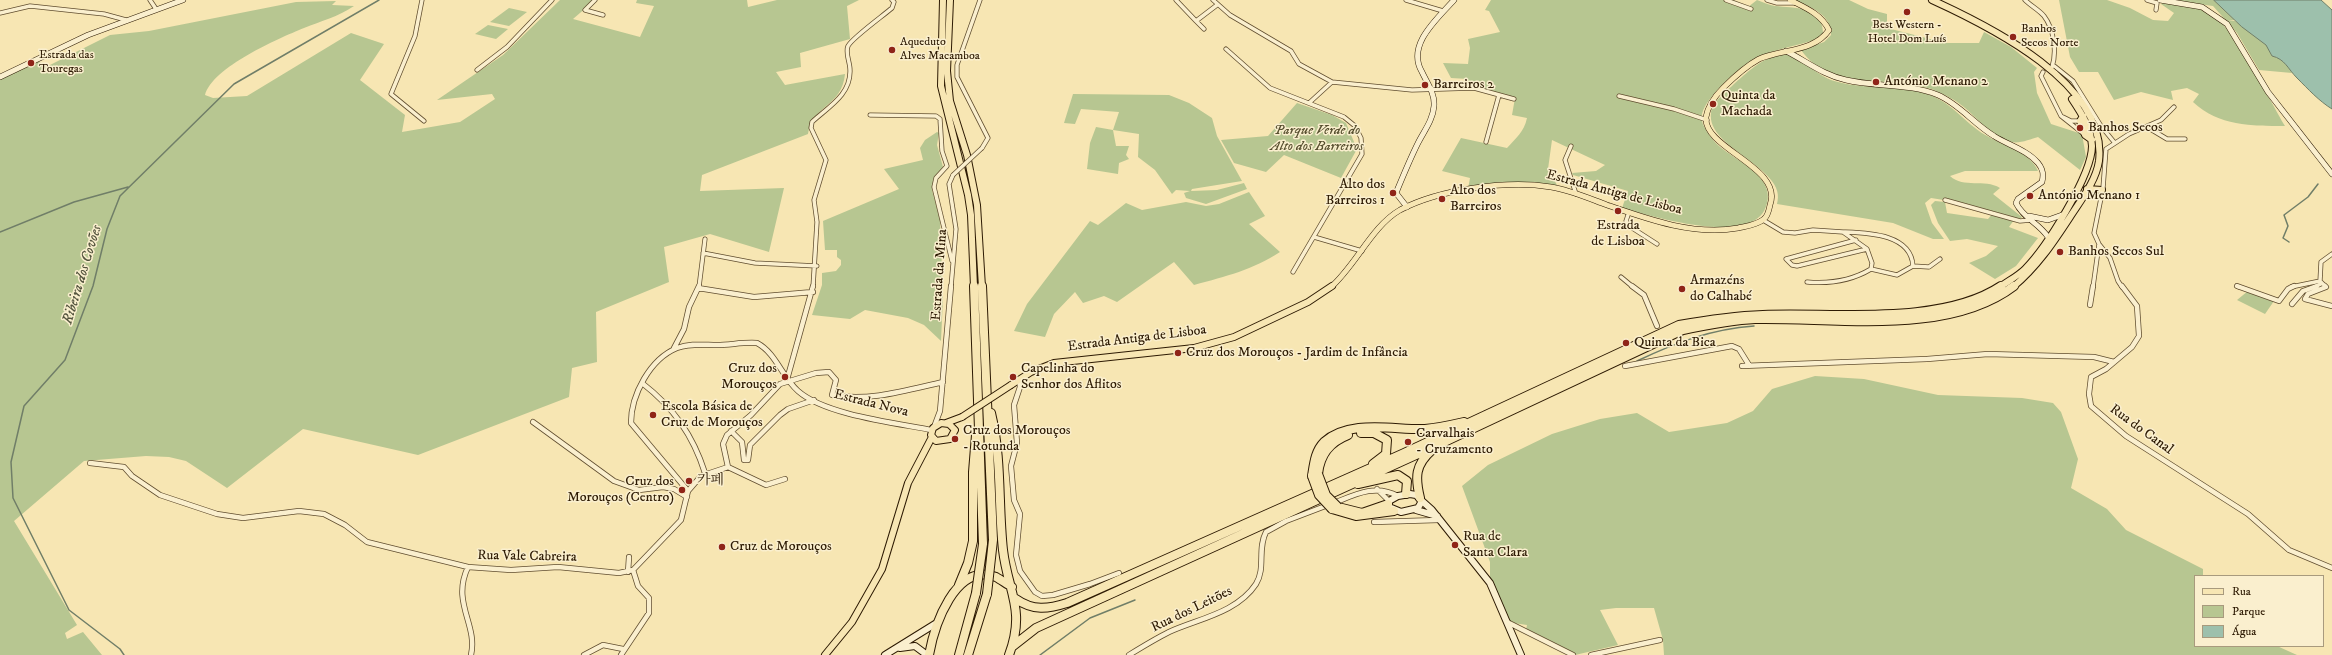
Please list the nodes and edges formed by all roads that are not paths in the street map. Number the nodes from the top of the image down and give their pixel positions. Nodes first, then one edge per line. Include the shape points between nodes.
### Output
1 (150, 0) edge
2 (183, 0) edge
3 (422, 0) edge
4 (552, 0) edge
5 (595, 0) edge
6 (892, 0) edge
7 (896, 0) edge
8 (943, 0) edge
9 (950, 0) edge
10 (980, 0) edge
11 (1176, 0) edge
12 (1213, 0) edge
13 (1406, 0) edge
14 (1454, 0) edge
15 (1726, 0) edge
16 (1768, 0) edge
17 (1783, 0) edge
18 (1790, 0) edge
19 (1927, 0) edge
20 (2025, 0) edge
21 (2147, 0) edge
22 (2160, 0) edge
23 (1935, 1) edge
24 (1777, 3) junction
25 (1798, 3) junction
26 (893, 4) junction
27 (1217, 5) junction
28 (156, 9) junction
29 (1750, 9) dead end
30 (2156, 10) dead end
31 (1443, 11) junction
32 (0, 13) edge
33 (602, 15) dead end
34 (126, 20) junction
35 (1196, 21) junction
36 (1204, 29) dead end
37 (1226, 49) dead end
38 (1795, 49) junction
39 (1786, 51) junction
40 (1801, 57) junction
41 (476, 70) dead end
42 (2043, 72) dead end
43 (0, 77) edge
44 (1332, 82) junction
45 (1432, 91) junction
46 (1499, 95) junction
47 (1619, 96) dead end
48 (1514, 99) dead end
49 (1309, 103) junction
50 (2174, 107) dead end
51 (870, 115) dead end
52 (2061, 116) junction
53 (2082, 118) junction
54 (1707, 120) junction
55 (424, 121) dead end
56 (2147, 127) junction
57 (2085, 135) junction
58 (2185, 139) dead end
59 (2092, 140) junction
60 (1486, 142) dead end
61 (2114, 142) junction
62 (1571, 146) dead end
63 (2332, 174) edge
64 (2091, 181) junction
65 (2086, 188) junction
66 (2103, 189) junction
67 (1576, 194) junction
68 (1945, 200) dead end
69 (1407, 207) junction
70 (1629, 212) junction
71 (2024, 214) junction
72 (2062, 215) junction
73 (1763, 220) junction
74 (2031, 220) junction
75 (1843, 232) junction
76 (1314, 237) junction
77 (2048, 237) junction
78 (705, 239) dead end
79 (1856, 240) junction
80 (1657, 244) dead end
81 (2099, 244) junction
82 (1867, 249) junction
83 (1362, 251) junction
84 (703, 253) junction
85 (2332, 254) edge
86 (1940, 259) dead end
87 (952, 262) junction
88 (817, 266) junction
89 (1914, 266) junction
90 (1871, 269) junction
91 (1294, 272) dead end
92 (1620, 276) dead end
93 (1807, 282) dead end
94 (2320, 283) junction
95 (2237, 286) dead end
96 (698, 288) junction
97 (813, 292) junction
98 (2292, 304) dead end
99 (2090, 305) dead end
100 (2332, 306) edge
101 (1657, 326) dead end
102 (674, 348) junction
103 (2114, 362) junction
104 (1749, 365) junction
105 (1625, 366) dead end
106 (1742, 366) dead end
107 (789, 378) junction
108 (1019, 379) junction
109 (943, 382) junction
110 (642, 383) junction
111 (814, 400) junction
112 (988, 403) junction
113 (940, 410) junction
114 (979, 413) junction
115 (962, 417) junction
116 (1476, 420) junction
117 (533, 422) dead end
118 (945, 423) junction
119 (954, 428) junction
120 (731, 431) junction
121 (933, 431) junction
122 (940, 441) junction
123 (1440, 444) junction
124 (926, 450) junction
125 (90, 463) dead end
126 (728, 467) junction
127 (1367, 468) junction
128 (705, 473) junction
129 (1315, 475) junction
130 (785, 479) dead end
131 (1340, 488) junction
132 (1377, 489) junction
133 (687, 494) junction
134 (1402, 495) junction
135 (1421, 500) junction
136 (1389, 502) junction
137 (1335, 508) junction
138 (1416, 510) junction
139 (1394, 511) junction
140 (1438, 518) junction
141 (1374, 522) dead end
142 (629, 557) dead end
143 (468, 567) junction
144 (2332, 568) edge
145 (631, 571) junction
146 (1119, 573) dead end
147 (959, 585) junction
148 (1012, 587) junction
149 (1016, 599) junction
150 (1507, 622) junction
151 (935, 624) junction
152 (1660, 640) dead end
153 (1013, 646) junction
154 (623, 649) junction
155 (892, 650) junction
156 (471, 655) edge
157 (584, 655) edge
158 (621, 655) edge
159 (825, 655) edge
160 (885, 655) edge
161 (928, 655) edge
162 (959, 655) edge
163 (968, 655) edge
164 (1010, 655) edge
165 (1129, 655) edge
166 (1520, 655) edge
167 (1573, 655) edge
168 (1591, 655) edge

1 - 28 street
2 - 28 street
3 - 55 street via 421,16 391,94
4 - 41 street via 507,47
5 - 33 street via 585,10
6 - 26 street
7 - 26 street
8 - 114 highway via 940,71 947,113 970,208
9 - 112 highway via 947,70 950,101 967,155 977,205
10 - 87 street, Estrada da Mina, bridge via 957,66 957,77 988,138 982,148 953,175 949,184 956,229
11 - 35 street
12 - 27 street
13 - 31 street
14 - 31 street
15 - 29 street
16 - 24 street
17 - 24 street
18 - 25 main road
19 - 53 highway via 2023,52 2064,89
20 - 61 street via 2044,15 2048,22 2054,51 2053,66 2073,81
21 - 30 street via 2157,3
22 - 63 street via 2202,8 2218,16 2234,32 2268,92
23 - 64 highway via 2020,45 2070,89 2084,106 2097,140 2099,161
24 - 25 street
25 - 38 main road via 1822,18 1828,30 1820,41
26 - 88 street via 846,48 850,75 843,94 834,105 812,122 811,128 826,160 814,200
27 - 35 street via 1207,10 1201,19
27 - 44 street via 1260,35 1291,51 1299,64
28 - 34 street
31 - 45 street via 1423,35 1418,59 1418,66
32 - 34 street via 30,6 104,14
34 - 43 street
35 - 36 street
37 - 49 street via 1270,88
38 - 39 main road
38 - 40 street
39 - 40 street
39 - 54 main road via 1760,59 1747,67 1710,104 1706,112
40 - 71 street via 1821,72 1833,77 1931,92 1948,100 1988,133 2029,155 2039,164 2044,174 2042,182 2018,199 2016,203
42 - 52 street via 2041,76
44 - 45 street via 1373,88
44 - 49 street
45 - 46 street via 1469,87
45 - 69 street via 1434,106 1430,122 1396,193
46 - 48 street
46 - 60 street
47 - 54 street via 1673,107
49 - 76 street via 1344,117 1354,126 1363,144 1362,154
50 - 56 street via 2164,119
51 - 87 street via 940,118 942,151 947,166 936,178 934,187
52 - 53 street via 2071,121
52 - 57 street
53 - 57 highway
53 - 59 highway via 2087,122
54 - 73 main road via 1719,141 1756,168 1769,184 1774,199
56 - 58 street via 2167,139
56 - 61 street via 2131,132
57 - 59 highway
59 - 72 highway via 2092,159 2087,172
61 - 66 street, Rua do Canal via 2106,149
62 - 67 street via 1565,160
64 - 65 highway
64 - 66 highway
65 - 66 highway
65 - 123 highway via 2033,272 2011,289 1985,302 1950,313 1913,318 1721,321 1701,325 1668,336
66 - 81 street, Rua do Canal via 2094,233
67 - 69 main road, Estrada Antiga de Lisboa via 1550,186 1518,185 1451,194
67 - 70 main road, Estrada Antiga de Lisboa
68 - 74 street via 2020,221
69 - 83 main road, Estrada Antiga de Lisboa via 1386,220
70 - 73 main road, Estrada Antiga de Lisboa via 1665,222 1711,230 1739,228
70 - 80 street via 1626,221 1629,226
71 - 72 street via 2048,220
71 - 74 street
72 - 77 highway
73 - 75 street via 1783,232
74 - 77 street via 2045,230
75 - 79 street
75 - 89 street via 1887,237 1896,241 1910,252
76 - 83 street
76 - 91 street
77 - 116 highway via 2023,271 1978,298 1946,308 1909,312 1750,314 1698,320 1663,332
78 - 84 street
79 - 82 street
79 - 82 street via 1786,259 1797,266
81 - 99 street via 2095,254 2095,278 2090,292
81 - 103 street, Rua do Canal via 2110,258 2118,281 2137,306 2139,336 2132,347
82 - 90 street via 1872,263
83 - 108 main road, Estrada Antiga de Lisboa via 1343,276 1308,302 1221,342 1178,350 1054,363
84 - 88 street via 755,263
84 - 96 street
85 - 94 street via 2321,262
86 - 89 street via 1929,267
87 - 109 street, Estrada da Mina
88 - 97 street
89 - 90 street via 1897,275
90 - 93 street via 1857,277 1819,283
92 - 101 street via 1644,295
94 - 95 street via 2289,286 2279,301
94 - 98 street via 2303,291
94 - 100 street via 2326,287 2308,294 2305,299
96 - 97 street via 754,297
96 - 102 street via 689,307 684,329
97 - 107 street
102 - 107 street, Estrada Nova via 686,345 757,343 765,347
102 - 110 street via 660,360
103 - 104 street via 2094,357 1988,354 1927,359
103 - 144 street, Rua do Canal via 2091,377 2091,406 2126,436 2248,514 2289,550
104 - 105 street via 1739,349 1732,346
104 - 106 street
107 - 109 street via 829,372 836,380 832,395 843,396 879,396
107 - 111 street, Estrada Nova via 799,391
107 - 120 street
108 - 115 main road, Estrada Antiga de Lisboa, bridge
108 - 146 street via 1020,387 1014,405 1017,443 1011,466 1014,500 1020,514 1016,555 1020,571 1035,592 1042,596 1090,584
109 - 113 street, Estrada da Mina
110 - 128 street via 660,397 683,422 693,437
110 - 133 street via 634,398 630,414 631,423
111 - 120 street via 788,409 780,415 750,445 748,460 744,460 742,442
111 - 121 street, Estrada Nova via 839,410
112 - 148 highway via 999,447 1004,552
112 - 163 highway, bridge via 992,540 987,594
113 - 118 street, Estrada da Mina
113 - 121 street, Estrada da Mina
114 - 147 highway via 973,472 973,541
114 - 162 highway, bridge via 983,544 976,593
115 - 118 main road, Estrada Antiga de Lisboa
115 - 119 main road, Estrada Antiga de Lisboa
116 - 127 highway
116 - 129 highway via 1422,429 1364,428 1345,431 1329,439 1322,446 1312,463
117 - 133 street via 614,481 639,490 663,487
118 - 119 main road
118 - 121 main road, Estrada Antiga de Lisboa
119 - 122 main road, Estrada Antiga de Lisboa via 955,433 950,439
120 - 126 street via 723,444
121 - 122 main road
121 - 124 main road, Estrada Antiga de Lisboa
122 - 124 main road, Estrada Antiga de Lisboa
123 - 131 highway
123 - 135 highway via 1417,466 1415,477
124 - 159 main road, Estrada Antiga de Lisboa via 904,493 882,569 852,622
125 - 143 street, Rua Vale Cabreira via 124,467 132,476 160,495 217,514 243,518 299,511 324,514 345,525 367,542
126 - 128 street
126 - 130 street via 766,485
127 - 129 highway via 1386,454 1387,440 1374,433 1352,434 1327,447
127 - 149 highway via 1067,603 1038,608 1030,607
128 - 133 street
129 - 137 highway, bridge via 1319,495
131 - 134 highway via 1398,475 1407,481
131 - 153 highway via 1036,628
132 - 134 street
132 - 136 street
132 - 165 street, Rua dos Leitões via 1366,491 1266,531 1262,543 1263,569 1258,583 1245,596
133 - 145 street via 681,520 650,555
134 - 135 street via 1416,495
134 - 136 street
135 - 138 street via 1421,505
135 - 140 street
136 - 137 highway via 1362,513
136 - 139 street
137 - 139 highway via 1341,514 1358,518
138 - 139 street
138 - 140 street
140 - 141 street
140 - 150 street via 1490,583
142 - 145 street
143 - 145 street, Rua Vale Cabreira via 512,570 558,567 602,572
143 - 156 street via 463,575 461,587 473,646
145 - 154 street via 638,586 649,598 649,613
147 - 148 highway via 970,579 985,576 1000,579
147 - 151 highway via 946,602
148 - 149 highway
149 - 153 highway via 1017,623
150 - 166 street
150 - 167 street
151 - 155 street via 925,633
151 - 161 highway
152 - 168 street
153 - 164 highway
154 - 157 street via 603,645
154 - 158 street
155 - 160 street
155 - 161 street via 913,645 924,649

